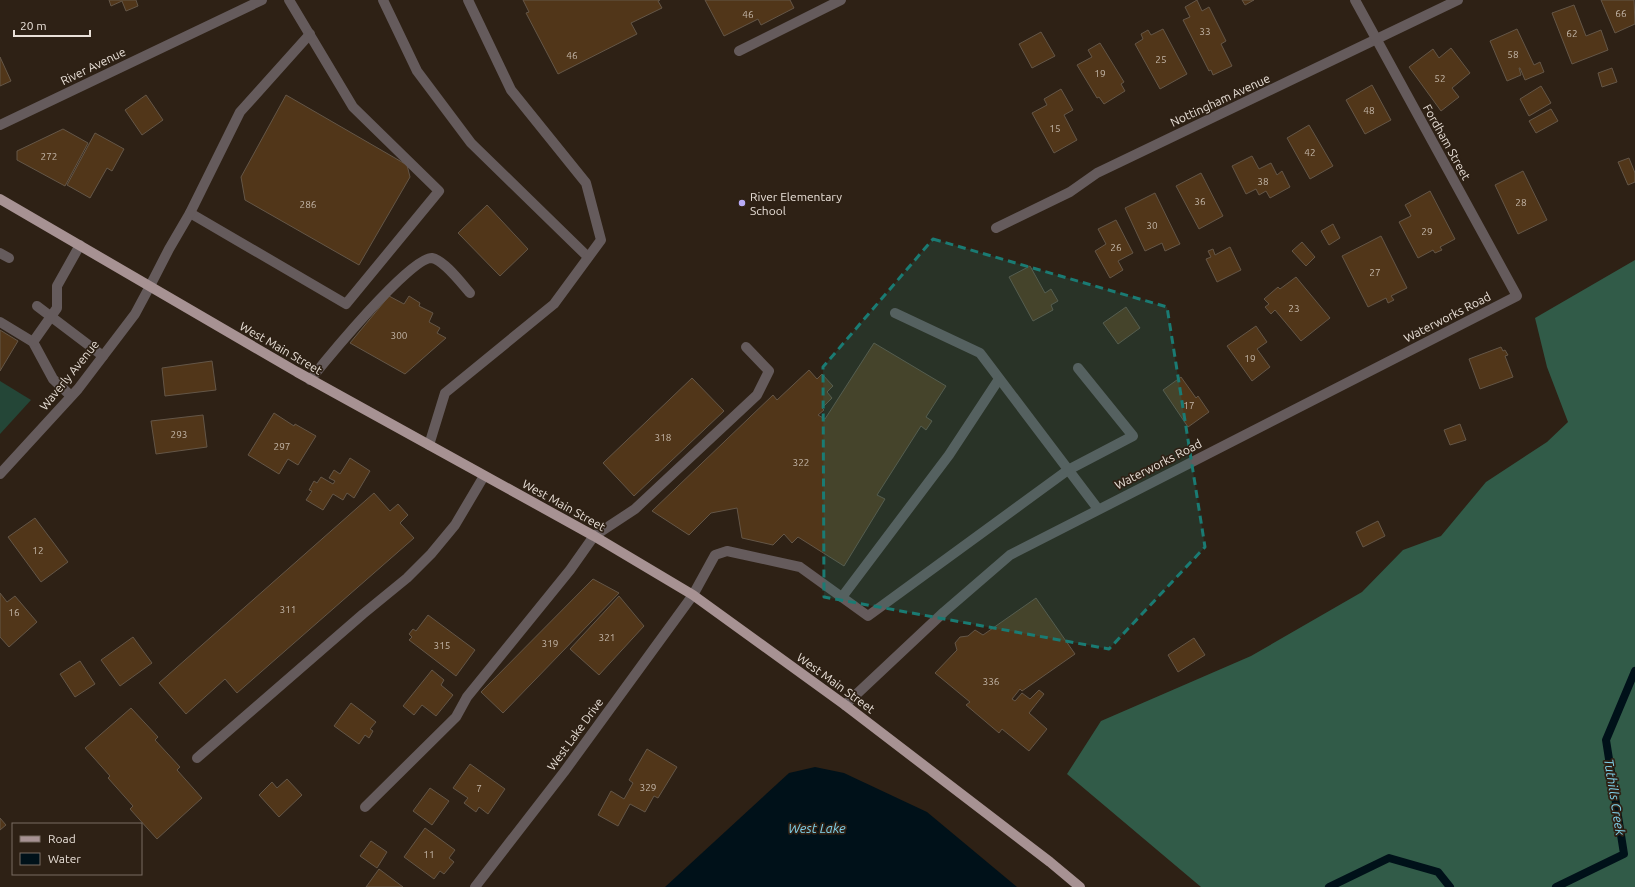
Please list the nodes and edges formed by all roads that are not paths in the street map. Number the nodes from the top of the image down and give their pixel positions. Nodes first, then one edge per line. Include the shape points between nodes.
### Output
1 (262, 0) edge
2 (289, 0) edge
3 (383, 0) edge
4 (468, 0) edge
5 (840, 0) edge
6 (1355, 0) edge
7 (1458, 0) edge
8 (310, 34) junction
9 (1377, 40) junction
10 (739, 51) dead end
11 (0, 125) edge
12 (1, 201) edge
13 (190, 212) junction
14 (996, 228) dead end
15 (80, 245) junction
16 (0, 253) edge
17 (588, 257) junction
18 (9, 258) dead end
19 (150, 286) junction
20 (470, 293) dead end
21 (1517, 296) joint
22 (37, 306) dead end
23 (895, 313) dead end
24 (52, 316) junction
25 (0, 322) edge
26 (33, 342) junction
27 (746, 347) dead end
28 (103, 356) junction
29 (1078, 368) dead end
30 (999, 379) junction
31 (310, 380) junction
32 (71, 396) junction
33 (429, 445) junction
34 (1068, 470) junction
35 (0, 474) edge
36 (484, 476) junction
37 (1098, 509) junction
38 (594, 536) junction
39 (692, 595) junction
40 (842, 597) junction
41 (845, 705) junction
42 (197, 758) dead end
43 (365, 806) dead end
44 (476, 887) edge
45 (1080, 887) edge

1 - 11 street, River Avenue
2 - 8 street
3 - 17 street via 417,71 471,143
4 - 17 street via 511,90 586,183 600,240
5 - 10 street
6 - 9 street, Fordham Street
7 - 9 street, Nottingham Avenue
8 - 13 street, Waverly Avenue via 240,112
8 - 13 street via 353,107 439,191 346,304
9 - 14 street, Nottingham Avenue via 1097,173 1070,192
9 - 21 street, Fordham Street
12 - 15 main road, West Main Street
13 - 19 street, Waverly Avenue
15 - 19 main road, West Main Street
15 - 24 street via 54,284 57,308
16 - 18 street
17 - 33 street via 554,304 445,393
19 - 28 street, Waverly Avenue via 135,314
19 - 31 main road, West Main Street
20 - 31 street via 441,261 426,259 413,268 352,328
21 - 37 street, Waterworks Road
22 - 24 street
23 - 30 street via 980,353
24 - 26 street
24 - 28 street
25 - 26 street
26 - 32 street via 54,379
27 - 38 street via 769,371 757,395 635,509
28 - 32 street, Waverly Avenue
29 - 34 street via 1133,436
30 - 34 street
30 - 40 street via 949,455
31 - 33 main road, West Main Street
32 - 35 street, Waverly Avenue
33 - 36 main road, West Main Street
34 - 37 street
34 - 40 street, West Lake Drive via 868,616
36 - 38 main road, West Main Street
36 - 42 street via 455,525 407,578
37 - 41 street, Waterworks Road via 1010,555 944,612
38 - 39 main road, West Main Street
38 - 43 street via 570,570 467,697 456,717
39 - 40 street, West Lake Drive via 716,555 727,551 800,567
39 - 41 main road, West Main Street
39 - 44 street, West Lake Drive via 564,772
41 - 45 main road, West Main Street

